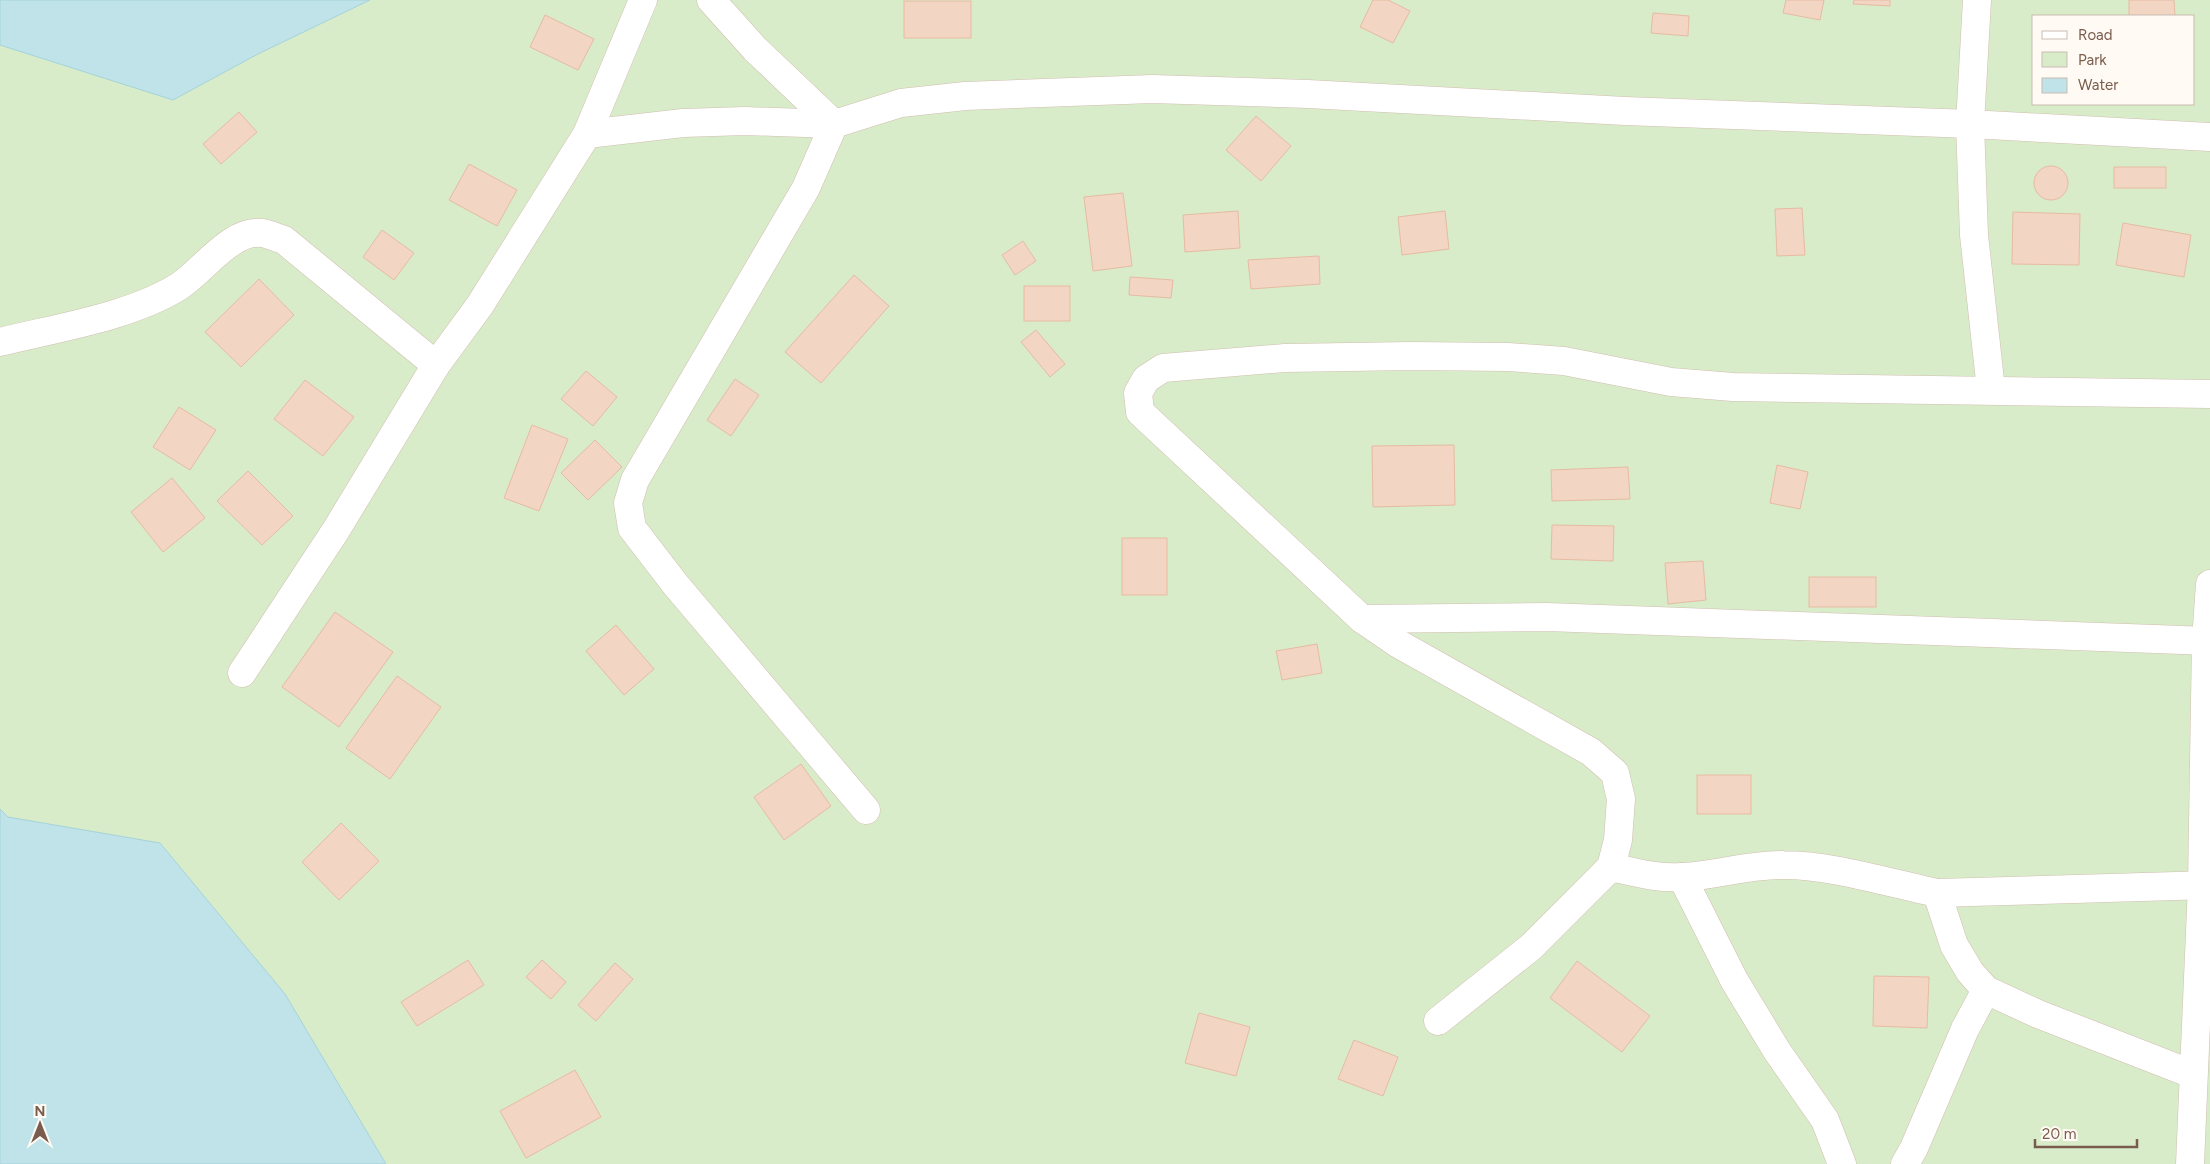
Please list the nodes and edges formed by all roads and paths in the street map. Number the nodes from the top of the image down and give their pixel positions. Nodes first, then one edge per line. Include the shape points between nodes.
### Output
1 (643, 0) edge
2 (711, 0) edge
3 (1976, 0) edge
4 (834, 124) junction
5 (1970, 124) junction
6 (587, 134) junction
7 (2210, 137) edge
8 (0, 342) edge
9 (436, 365) junction
10 (1991, 390) junction
11 (2210, 394) edge
12 (2210, 584) edge
13 (1362, 619) junction
14 (2208, 641) edge
15 (242, 673) dead end
16 (866, 810) dead end
17 (1610, 867) junction
18 (1682, 878) junction
19 (2206, 885) edge
20 (1937, 893) junction
21 (1986, 990) junction
22 (1438, 1021) dead end
23 (2192, 1074) junction
24 (1842, 1164) edge
25 (1905, 1164) edge
26 (2190, 1164) edge

1 - 6 street
2 - 4 street via 755,49
3 - 5 street
4 - 5 street via 902,103 965,96 1152,89
4 - 6 street via 692,123
4 - 16 street via 806,188 635,480 628,503 632,528 675,584
5 - 7 street
5 - 10 street via 1974,235
6 - 9 street via 480,305
8 - 9 street via 114,314 148,302 179,287 238,237 262,233 284,240
9 - 15 street via 336,530
10 - 11 street
10 - 13 street via 1733,387 1670,382 1564,360 1498,357 1285,358 1163,368 1146,379 1138,393 1140,412
12 - 14 street
13 - 14 street via 1595,618
13 - 17 street via 1397,643 1591,752 1614,773 1621,799 1618,840
14 - 19 street
17 - 18 street
17 - 22 street via 1531,947
18 - 20 street via 1751,866 1785,864 1820,868
18 - 24 street via 1734,980 1825,1120
19 - 20 street
19 - 23 street
20 - 21 street via 1954,945 1970,972
21 - 23 street via 2038,1014
21 - 25 street via 1965,1029
23 - 26 street

